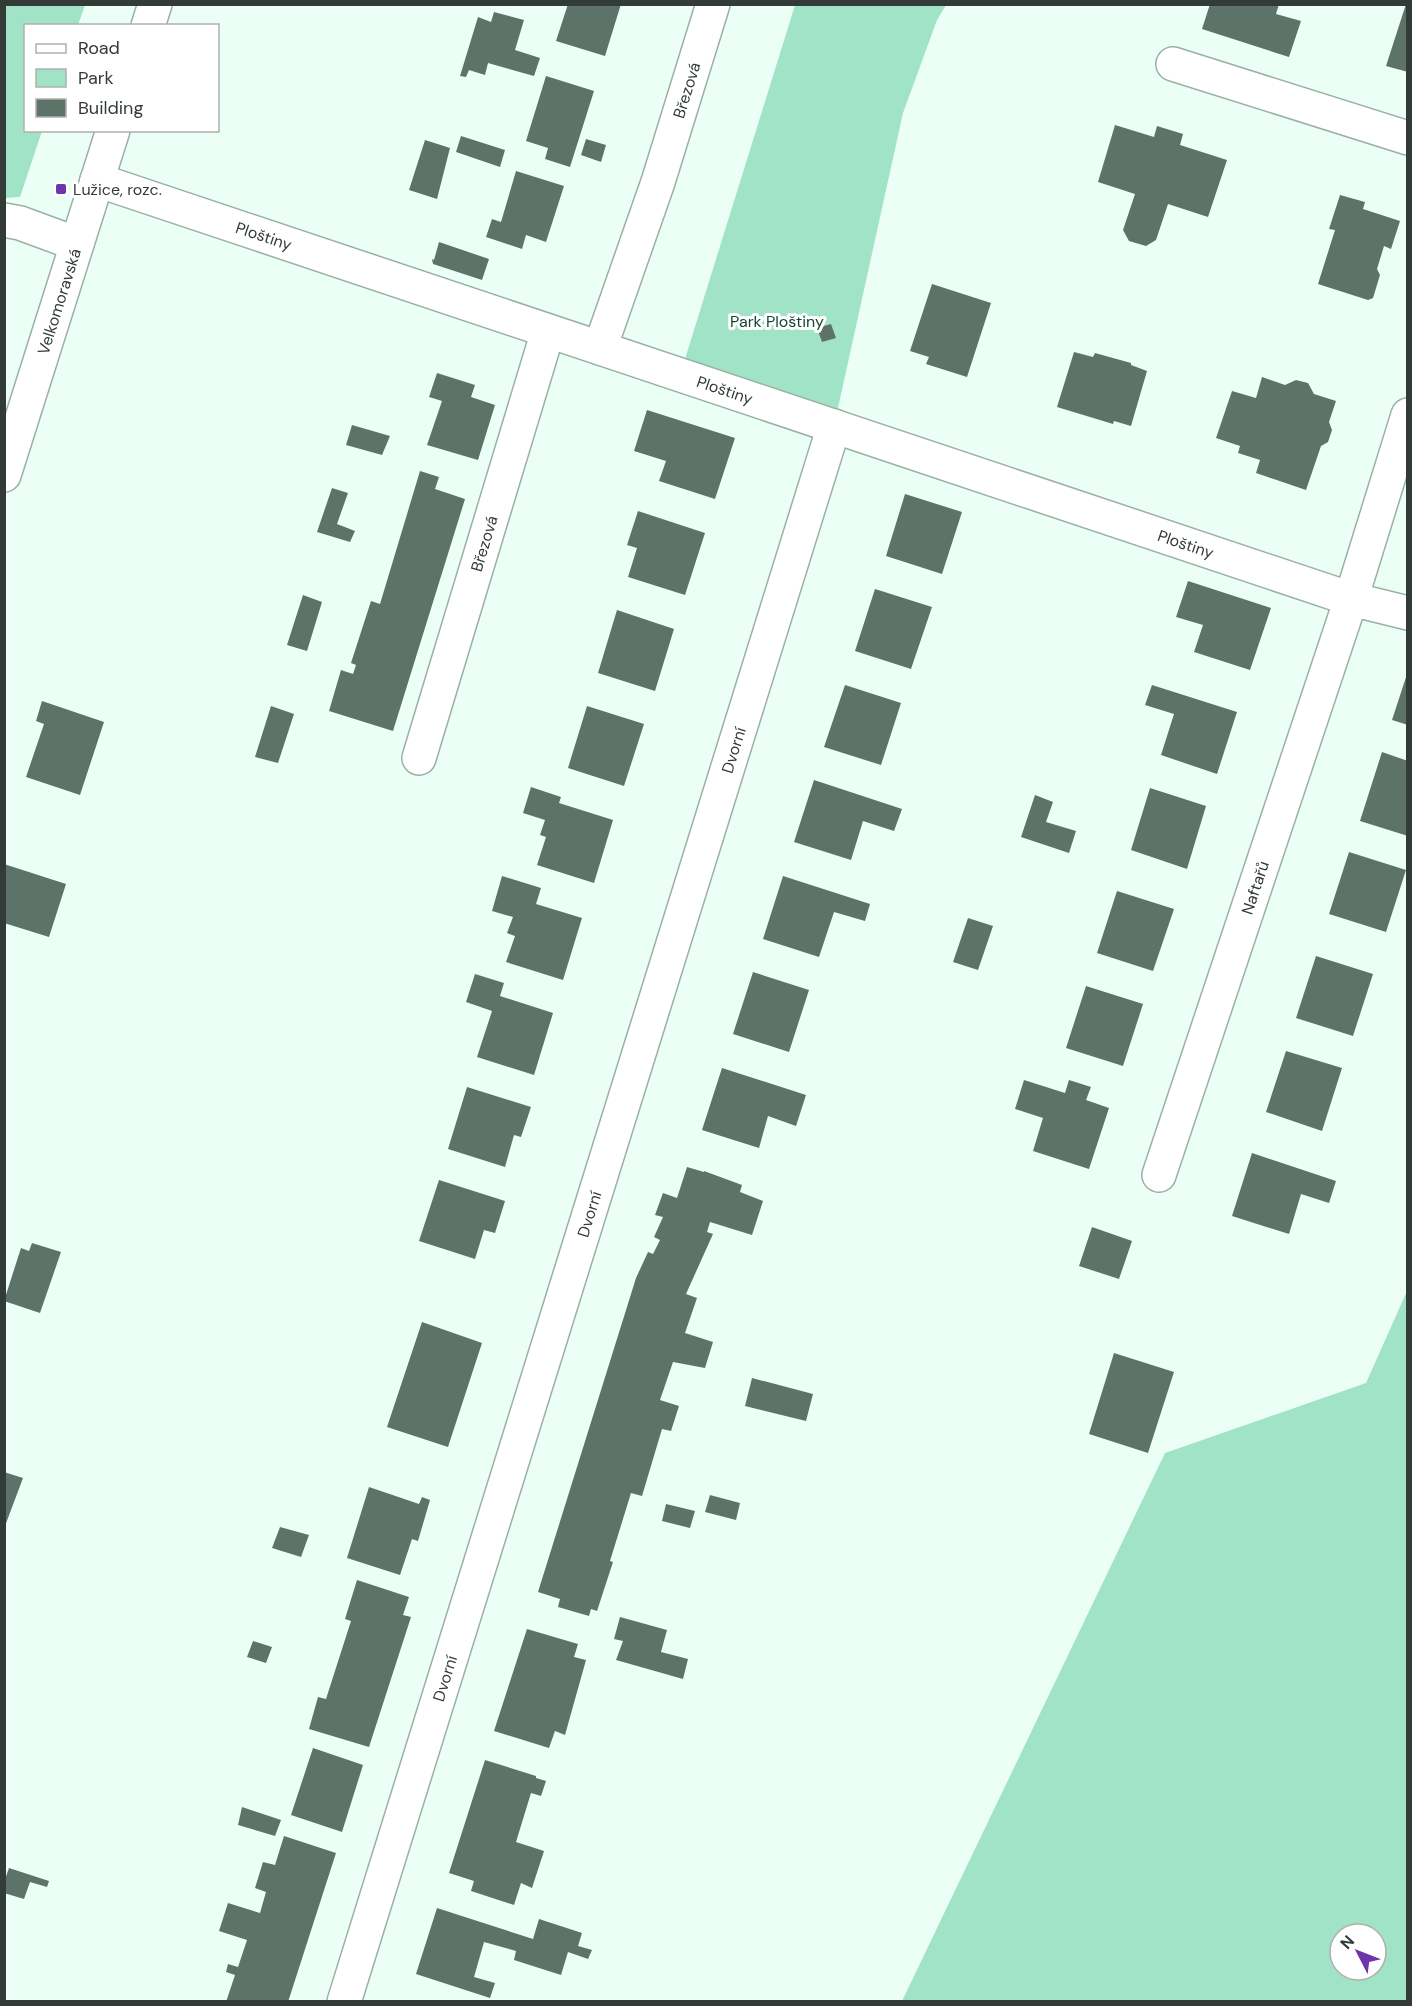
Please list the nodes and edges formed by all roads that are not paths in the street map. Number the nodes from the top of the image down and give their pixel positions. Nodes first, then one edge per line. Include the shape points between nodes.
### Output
1 (155, 4) edge
2 (713, 4) edge
3 (149, 24) edge
4 (1173, 64) dead end
5 (113, 132) edge
6 (1407, 138) edge
7 (97, 180) junction
8 (4, 220) edge
9 (77, 244) junction
10 (548, 331) junction
11 (600, 348) junction
12 (1407, 416) edge
13 (834, 426) junction
14 (4, 475) edge
15 (1351, 599) junction
16 (1407, 613) edge
17 (419, 758) dead end
18 (1159, 1175) dead end
19 (344, 2001) edge

1 - 3 street
2 - 11 street, Březová via 658,182
4 - 6 street
5 - 7 street, Velkomoravská
7 - 9 street, Velkomoravská
7 - 10 street, Ploštiny
8 - 9 street
9 - 14 street, Velkomoravská
10 - 11 street, Ploštiny
10 - 17 street, Březová
11 - 13 street, Ploštiny
12 - 15 street
13 - 15 street, Ploštiny
13 - 19 street, Dvorní
15 - 16 street, Ploštiny
15 - 18 street, Naftařů

